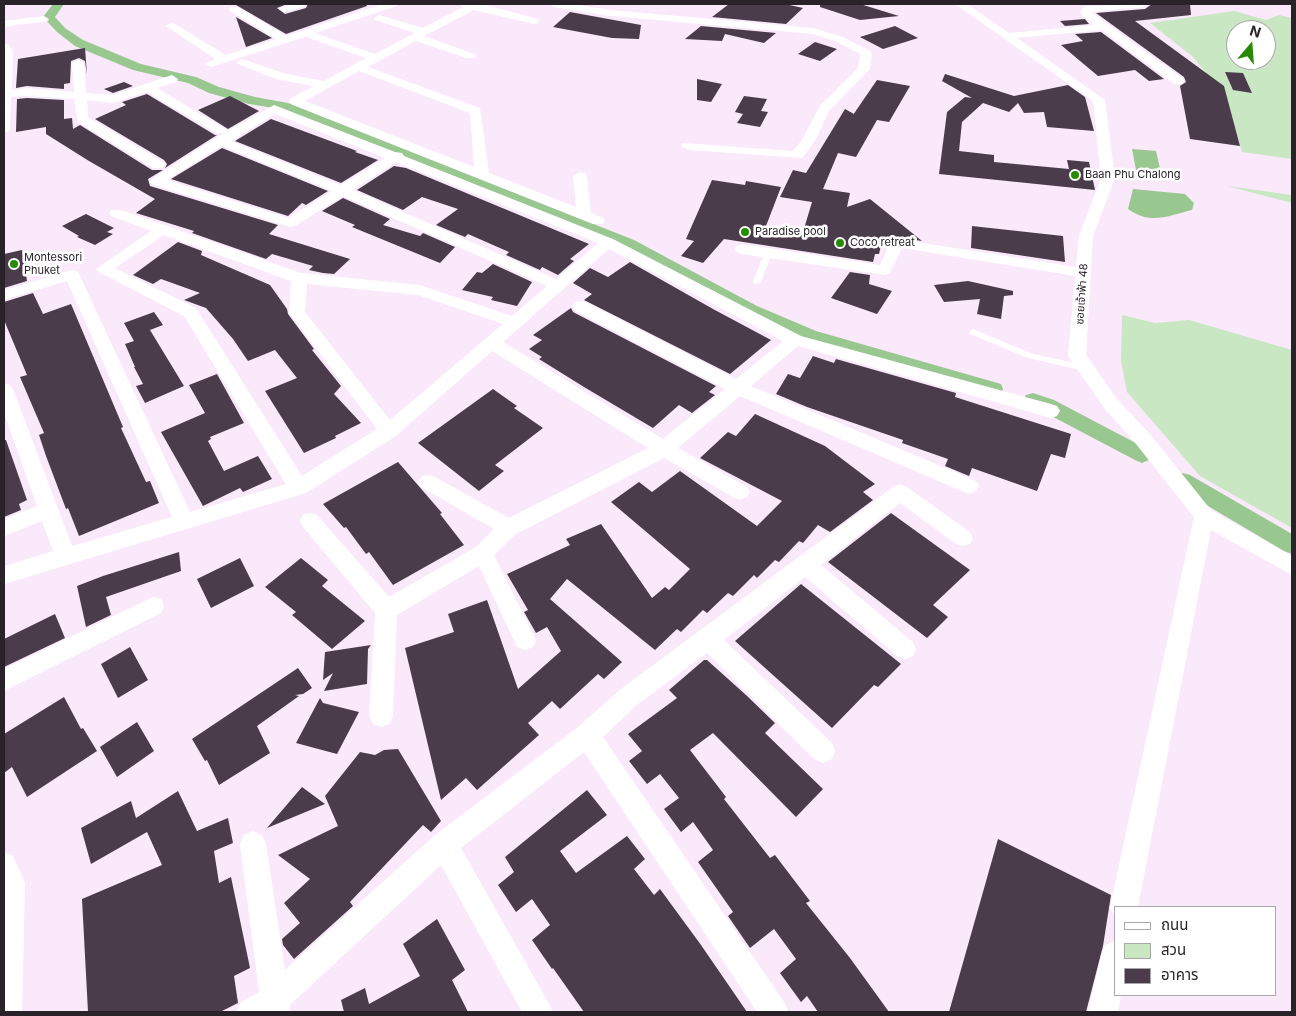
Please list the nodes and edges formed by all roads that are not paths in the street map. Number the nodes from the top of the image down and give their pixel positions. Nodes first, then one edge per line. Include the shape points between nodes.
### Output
1 (301, 4) edge
2 (392, 4) edge
3 (554, 4) edge
4 (966, 4) edge
5 (1145, 4) edge
6 (471, 5) edge
7 (234, 9) dead end
8 (284, 9) dead end
9 (379, 18) dead end
10 (44, 19) dead end
11 (534, 21) dead end
12 (4, 24) edge
13 (171, 26) dead end
14 (1104, 27) junction
15 (419, 35) junction
16 (313, 36) dead end
17 (1006, 36) junction
18 (286, 40) junction
19 (4, 46) edge
20 (470, 56) dead end
21 (376, 58) junction
22 (225, 60) junction
23 (242, 62) dead end
24 (78, 63) dead end
25 (211, 64) dead end
26 (358, 67) junction
27 (172, 79) dead end
28 (1178, 81) dead end
29 (326, 84) junction
30 (147, 87) junction
31 (4, 94) edge
32 (80, 96) junction
33 (4, 130) edge
34 (221, 136) junction
35 (688, 146) dead end
36 (396, 156) junction
37 (158, 164) dead end
38 (482, 175) junction
39 (580, 176) dead end
40 (342, 190) junction
41 (116, 213) dead end
42 (584, 215) junction
43 (598, 221) dead end
44 (162, 230) junction
45 (608, 242) junction
46 (742, 249) dead end
47 (768, 253) junction
48 (1084, 273) junction
49 (299, 278) junction
50 (757, 282) dead end
51 (557, 285) junction
52 (4, 295) edge
53 (580, 306) dead end
54 (514, 322) junction
55 (973, 332) dead end
56 (795, 340) junction
57 (490, 342) junction
58 (1085, 368) junction
59 (738, 388) junction
60 (4, 389) edge
61 (1051, 411) dead end
62 (389, 431) junction
63 (664, 449) junction
64 (428, 482) dead end
65 (969, 486) dead end
66 (299, 488) junction
67 (740, 492) dead end
68 (48, 510) junction
69 (1204, 516) junction
70 (184, 521) junction
71 (310, 521) dead end
72 (4, 528) edge
73 (508, 528) junction
74 (963, 538) dead end
75 (483, 553) junction
76 (65, 556) junction
77 (805, 564) junction
78 (1292, 566) edge
79 (4, 576) edge
80 (153, 606) dead end
81 (386, 610) junction
82 (708, 639) junction
83 (524, 640) dead end
84 (905, 648) dead end
85 (4, 680) edge
86 (381, 716) dead end
87 (587, 735) junction
88 (823, 751) dead end
89 (253, 844) dead end
90 (444, 844) junction
91 (4, 866) edge
92 (1124, 906) edge
93 (1114, 960) edge
94 (267, 1008) edge
95 (7, 1012) edge
96 (538, 1012) edge
97 (774, 1012) edge
98 (1103, 1012) edge

1 - 8 street
2 - 18 street
3 - 35 street via 611,13 813,31 839,39 866,53 864,69 824,109 797,155
4 - 17 street, ซอยเจ้าฟ้า 48
5 - 14 street via 1087,9 1085,13
6 - 11 street
6 - 15 street
7 - 18 street
9 - 15 street
10 - 12 street
13 - 22 street
14 - 17 street
14 - 28 street
15 - 20 street
15 - 21 street
16 - 21 street
17 - 48 street, ซอยเจ้าฟ้า 48 via 1099,100 1108,178 1086,236
18 - 22 street
19 - 31 street via 7,51
21 - 26 street
22 - 25 street
23 - 29 street via 283,77
24 - 32 street
26 - 29 street
26 - 38 street via 476,111
27 - 30 street
29 - 38 street via 295,101
30 - 32 street via 114,99
30 - 34 street
31 - 32 street via 27,92
31 - 33 street
32 - 37 street via 82,119
34 - 36 street via 274,109
34 - 40 street
34 - 40 street via 156,180 290,222
36 - 40 street
36 - 45 street
38 - 42 street
39 - 42 street
40 - 51 street
41 - 44 street
42 - 43 street
44 - 49 street
44 - 66 street via 104,269 190,312
45 - 51 street
45 - 56 street
46 - 47 street
47 - 48 street via 885,270 897,243
47 - 50 lane
48 - 58 street, ซอยเจ้าฟ้า 48 via 1077,356
49 - 54 street via 420,290
49 - 62 street via 298,314
51 - 54 street
52 - 70 street via 72,275
53 - 59 street
54 - 57 street
55 - 58 lane via 1031,356
56 - 59 street
56 - 61 street
57 - 62 street
57 - 63 street
58 - 69 street, ซอยเจ้าฟ้า 48
59 - 63 street
59 - 65 street
60 - 68 street
62 - 66 street
63 - 67 street
63 - 73 street
64 - 73 street
66 - 70 street
68 - 72 street
68 - 76 street
69 - 78 street, ซอยเจ้าฟ้า 48
69 - 92 street
70 - 76 street
71 - 81 street
73 - 75 street
74 - 77 street via 900,492
75 - 81 street
75 - 83 street
76 - 79 street
77 - 82 street
77 - 84 street
80 - 85 street
81 - 86 street
82 - 87 street via 629,697
82 - 88 street
87 - 90 street
87 - 97 street
89 - 94 street
90 - 94 street
90 - 96 street
91 - 95 street via 11,883
93 - 98 street

